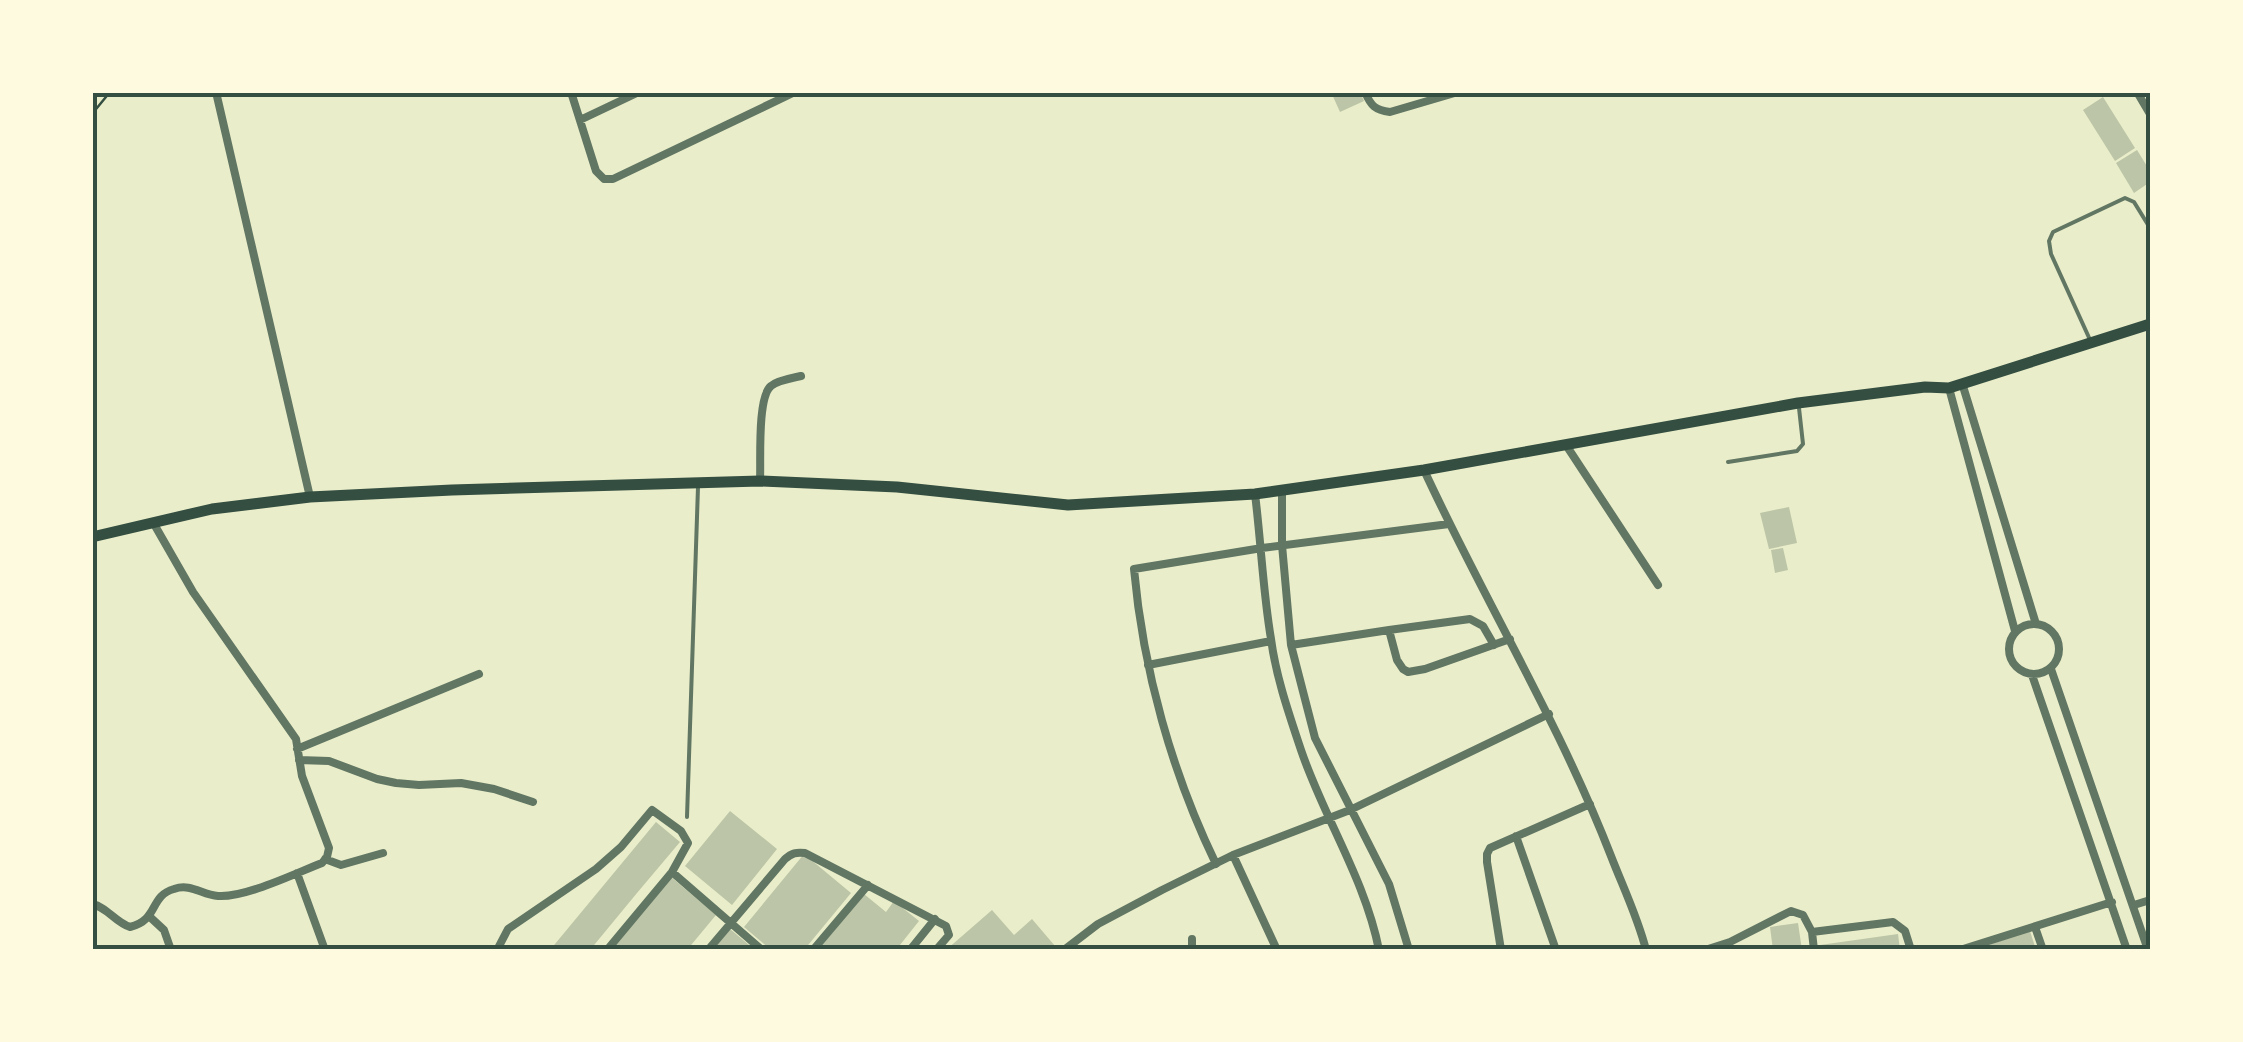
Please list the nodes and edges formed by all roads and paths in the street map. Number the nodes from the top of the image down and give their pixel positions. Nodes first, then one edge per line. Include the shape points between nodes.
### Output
1 (110, 92) edge
2 (216, 92) edge
3 (570, 92) edge
4 (639, 92) edge
5 (795, 92) edge
6 (1365, 92) edge
7 (2137, 92) edge
8 (1456, 93) edge
9 (92, 114) edge
10 (2150, 114) edge
11 (580, 120) junction
12 (2150, 228) edge
13 (2150, 324) edge
14 (2091, 344) junction
15 (802, 376) dead end
16 (1962, 383) junction
17 (1949, 388) junction
18 (1798, 403) junction
19 (1566, 444) junction
20 (1728, 462) dead end
21 (1424, 470) junction
22 (760, 480) junction
23 (698, 482) junction
24 (1282, 491) junction
25 (1255, 494) junction
26 (310, 497) junction
27 (154, 524) junction
28 (1449, 524) junction
29 (92, 537) edge
30 (1282, 546) junction
31 (1262, 548) junction
32 (1658, 585) dead end
33 (2036, 624) junction
34 (1389, 630) junction
35 (2016, 631) junction
36 (1510, 639) junction
37 (1271, 641) junction
38 (1494, 644) junction
39 (1292, 645) junction
40 (1148, 665) junction
41 (2051, 669) junction
42 (479, 674) dead end
43 (2032, 675) junction
44 (1548, 714) junction
45 (297, 749) junction
46 (299, 760) junction
47 (533, 802) dead end
48 (1590, 804) junction
49 (1350, 810) junction
50 (687, 817) dead end
51 (1329, 818) junction
52 (1516, 836) junction
53 (383, 853) dead end
54 (1233, 855) junction
55 (325, 859) junction
56 (1216, 864) junction
57 (672, 872) junction
58 (297, 873) junction
59 (868, 885) junction
60 (2150, 900) edge
61 (2112, 902) junction
62 (92, 904) edge
63 (2134, 905) junction
64 (150, 917) junction
65 (935, 918) junction
66 (731, 922) junction
67 (2036, 926) junction
68 (1812, 932) junction
69 (1192, 939) dead end
70 (1731, 946) edge
71 (171, 950) edge
72 (326, 950) edge
73 (497, 950) edge
74 (608, 950) edge
75 (708, 950) edge
76 (762, 950) edge
77 (813, 950) edge
78 (910, 950) edge
79 (936, 950) edge
80 (1064, 950) edge
81 (1192, 950) edge
82 (1277, 950) edge
83 (1379, 950) edge
84 (1408, 950) edge
85 (1501, 950) edge
86 (1556, 950) edge
87 (1646, 950) edge
88 (1705, 950) edge
89 (1814, 950) edge
90 (1910, 950) edge
91 (1960, 950) edge
92 (2043, 950) edge
93 (2127, 950) edge
94 (2148, 950) edge

1 - 9 path
2 - 26 street
3 - 11 street
4 - 11 street
5 - 11 street via 613,179 596,171
6 - 8 street via 1371,106 1390,112
7 - 10 street
12 - 14 lane via 2125,198 2053,232 2051,254
13 - 14 main road
14 - 16 main road
15 - 22 street via 766,394
16 - 17 main road
16 - 33 street
17 - 18 main road
17 - 35 street
18 - 19 main road
18 - 20 lane via 1801,448
19 - 21 main road
19 - 32 street
21 - 24 main road
21 - 28 street
22 - 23 main road
22 - 25 main road via 1068,506
23 - 26 main road
23 - 50 lane
24 - 25 main road
24 - 30 street
25 - 31 street
26 - 27 main road
27 - 29 main road
27 - 45 street
28 - 30 street
28 - 36 street
30 - 31 street
30 - 39 street
31 - 37 street
31 - 40 street via 1134,569
33 - 35 street
33 - 41 street via 2056,636 2060,648
34 - 38 street via 1470,619
34 - 38 street via 1397,660 1408,672
34 - 39 street
35 - 43 street via 2010,658
36 - 38 street
36 - 44 street
37 - 40 street
37 - 51 street
39 - 49 street via 1315,738
40 - 56 street
41 - 43 street
41 - 63 street
42 - 45 street
43 - 61 street
44 - 48 street
44 - 49 street
45 - 46 street
46 - 47 street via 329,761 396,783 461,783
46 - 55 street via 328,839
48 - 52 street
48 - 87 street
49 - 51 street
49 - 84 street via 1389,884
51 - 54 street
51 - 83 street via 1362,888
52 - 85 street via 1487,854
52 - 86 street
53 - 55 street via 341,865
54 - 56 street
54 - 82 street
55 - 58 street
56 - 80 street via 1098,924
57 - 66 street
57 - 73 street via 686,836 649,811 596,870 508,930
57 - 74 street
58 - 64 street via 225,896 178,887 155,903
58 - 72 street
59 - 65 street
59 - 66 street via 805,854 791,854
59 - 77 street
60 - 63 street
61 - 67 street
61 - 93 street
62 - 64 street via 130,928
63 - 94 street
64 - 71 street
65 - 78 street
65 - 79 street via 950,936
66 - 75 street
66 - 76 street
67 - 91 street
67 - 92 street
68 - 70 street via 1803,914 1792,911
68 - 89 street
68 - 90 street via 1893,922 1905,931
69 - 81 street
70 - 88 street

